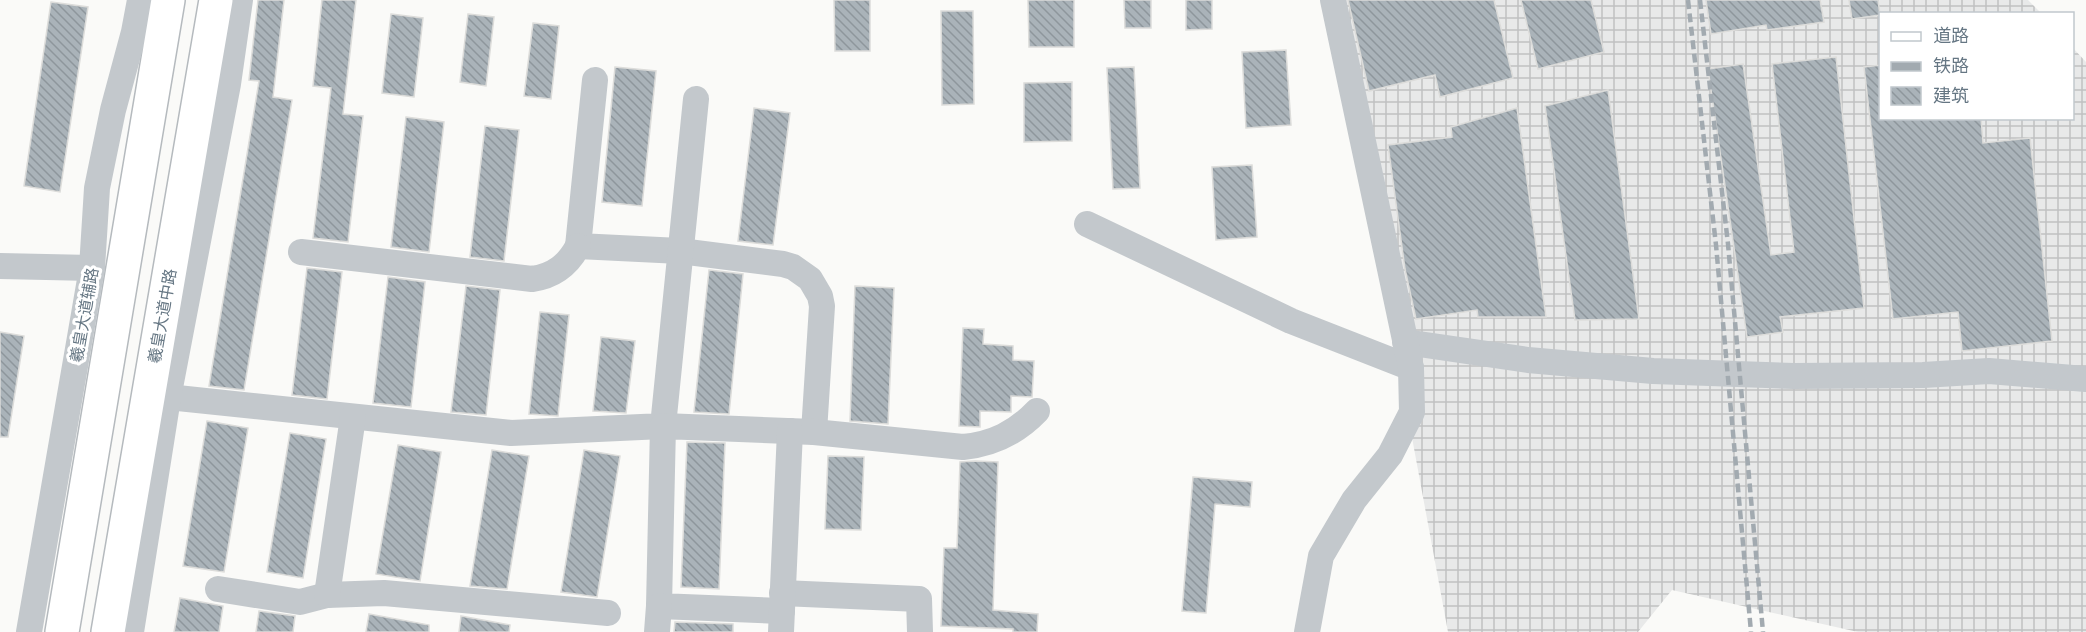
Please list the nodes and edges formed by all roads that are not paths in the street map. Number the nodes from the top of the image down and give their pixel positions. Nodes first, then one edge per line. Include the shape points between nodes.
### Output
1 (140, 0) edge
2 (168, 0) edge
3 (216, 0) edge
4 (240, 0) edge
5 (1333, 0) edge
6 (595, 80) dead end
7 (696, 99) dead end
8 (1086, 224) dead end
9 (578, 246) junction
10 (680, 251) junction
11 (301, 252) dead end
12 (0, 266) edge
13 (92, 268) junction
14 (1406, 342) junction
15 (1411, 368) junction
16 (2086, 379) edge
17 (158, 397) junction
18 (1037, 411) dead end
19 (353, 417) junction
20 (663, 426) junction
21 (802, 431) junction
22 (218, 589) dead end
23 (327, 595) junction
24 (659, 606) junction
25 (782, 612) edge
26 (608, 613) dead end
27 (29, 632) edge
28 (62, 632) edge
29 (108, 632) edge
30 (131, 632) edge
31 (657, 632) edge
32 (920, 632) edge
33 (1307, 632) edge

1 - 13 street, 羲皇大道辅路 via 98,189
2 - 28 main road
3 - 17 main road, 羲皇大道中路
4 - 17 street via 228,84
5 - 14 street
6 - 9 street
7 - 10 street
8 - 15 street via 1291,321
9 - 10 street
9 - 11 street via 559,270 532,279
10 - 20 street
10 - 21 street via 783,264 802,272 816,287 823,315
12 - 13 street
13 - 27 street, 羲皇大道辅路
14 - 15 street
14 - 16 street via 1528,360 1653,371 1794,376 1989,371
15 - 33 street via 1412,412 1390,455 1354,500 1321,556
17 - 19 street
17 - 29 main road, 羲皇大道中路
17 - 30 street
18 - 21 street via 1004,437 963,447
19 - 20 street via 511,433
19 - 23 street
20 - 21 street
20 - 24 street
21 - 25 street
22 - 23 street via 300,602
23 - 26 street via 384,593
24 - 25 street
24 - 31 street
25 - 32 street via 919,599

